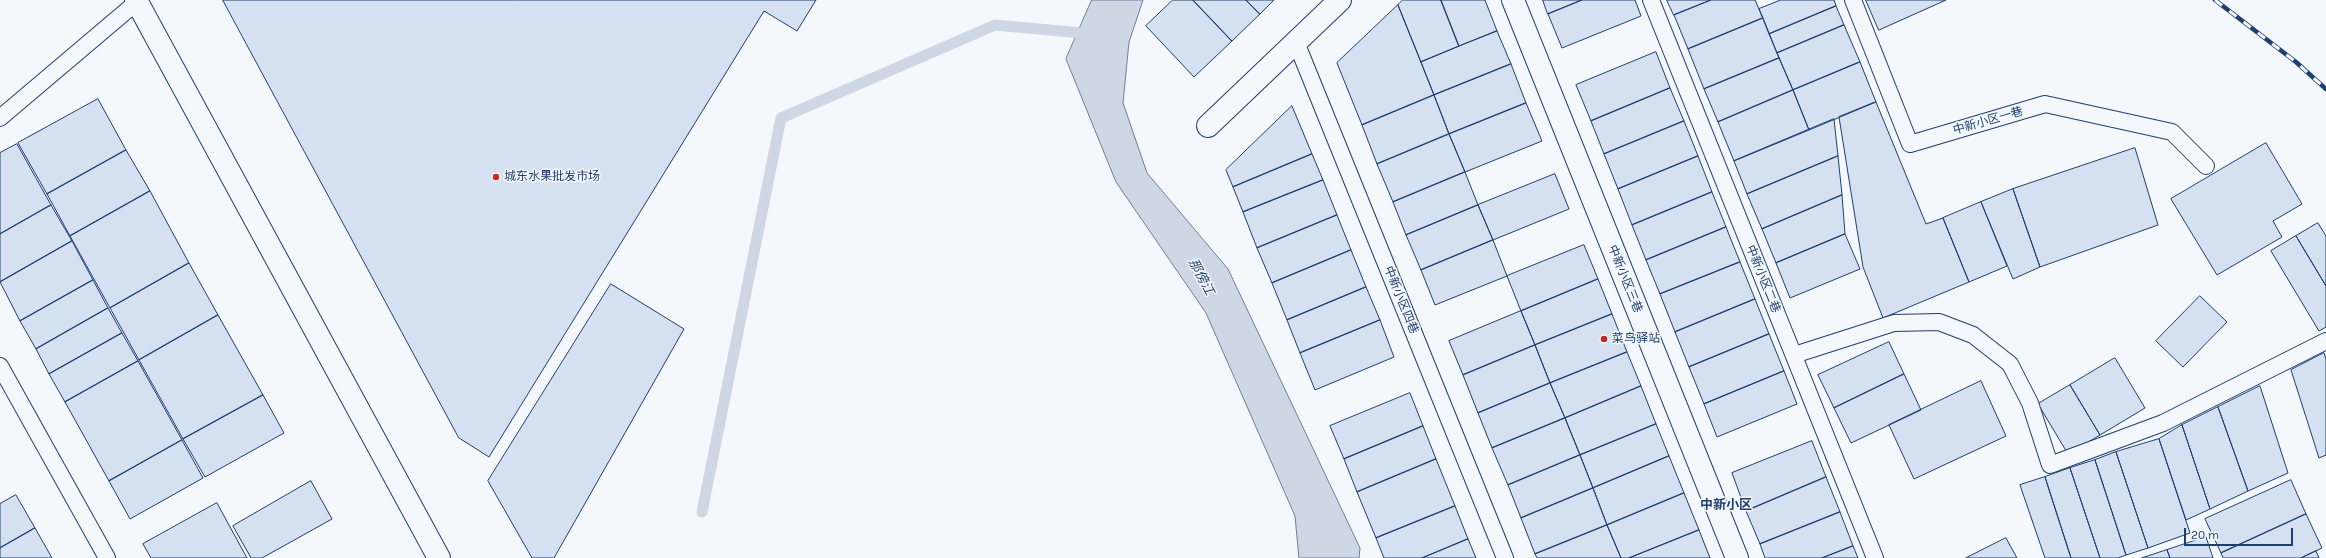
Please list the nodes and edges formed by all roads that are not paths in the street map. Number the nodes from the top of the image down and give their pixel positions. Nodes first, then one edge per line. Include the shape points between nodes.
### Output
1 (1340, 0) edge
2 (1513, 0) edge
3 (1651, 0) edge
4 (1853, 0) edge
5 (137, 1) edge
6 (1296, 42) junction
7 (0, 118) edge
8 (1208, 126) dead end
9 (2206, 166) dead end
10 (2326, 341) edge
11 (1794, 355) junction
12 (0, 366) edge
13 (107, 558) edge
14 (439, 558) edge
15 (1505, 558) edge
16 (1737, 558) edge
17 (1875, 558) edge

1 - 6 street
2 - 16 street, 中新小区三巷
3 - 11 lane, 中新小区二巷
4 - 9 lane, 中新小区一巷 via 1910,144 2044,104 2172,132
5 - 7 lane
5 - 14 street
6 - 8 street
6 - 15 lane, 中新小区四巷
10 - 11 lane via 2163,423 2050,466 2030,403 2010,364 1972,335 1939,322 1894,323
11 - 17 lane, 中新小区二巷
12 - 13 lane

